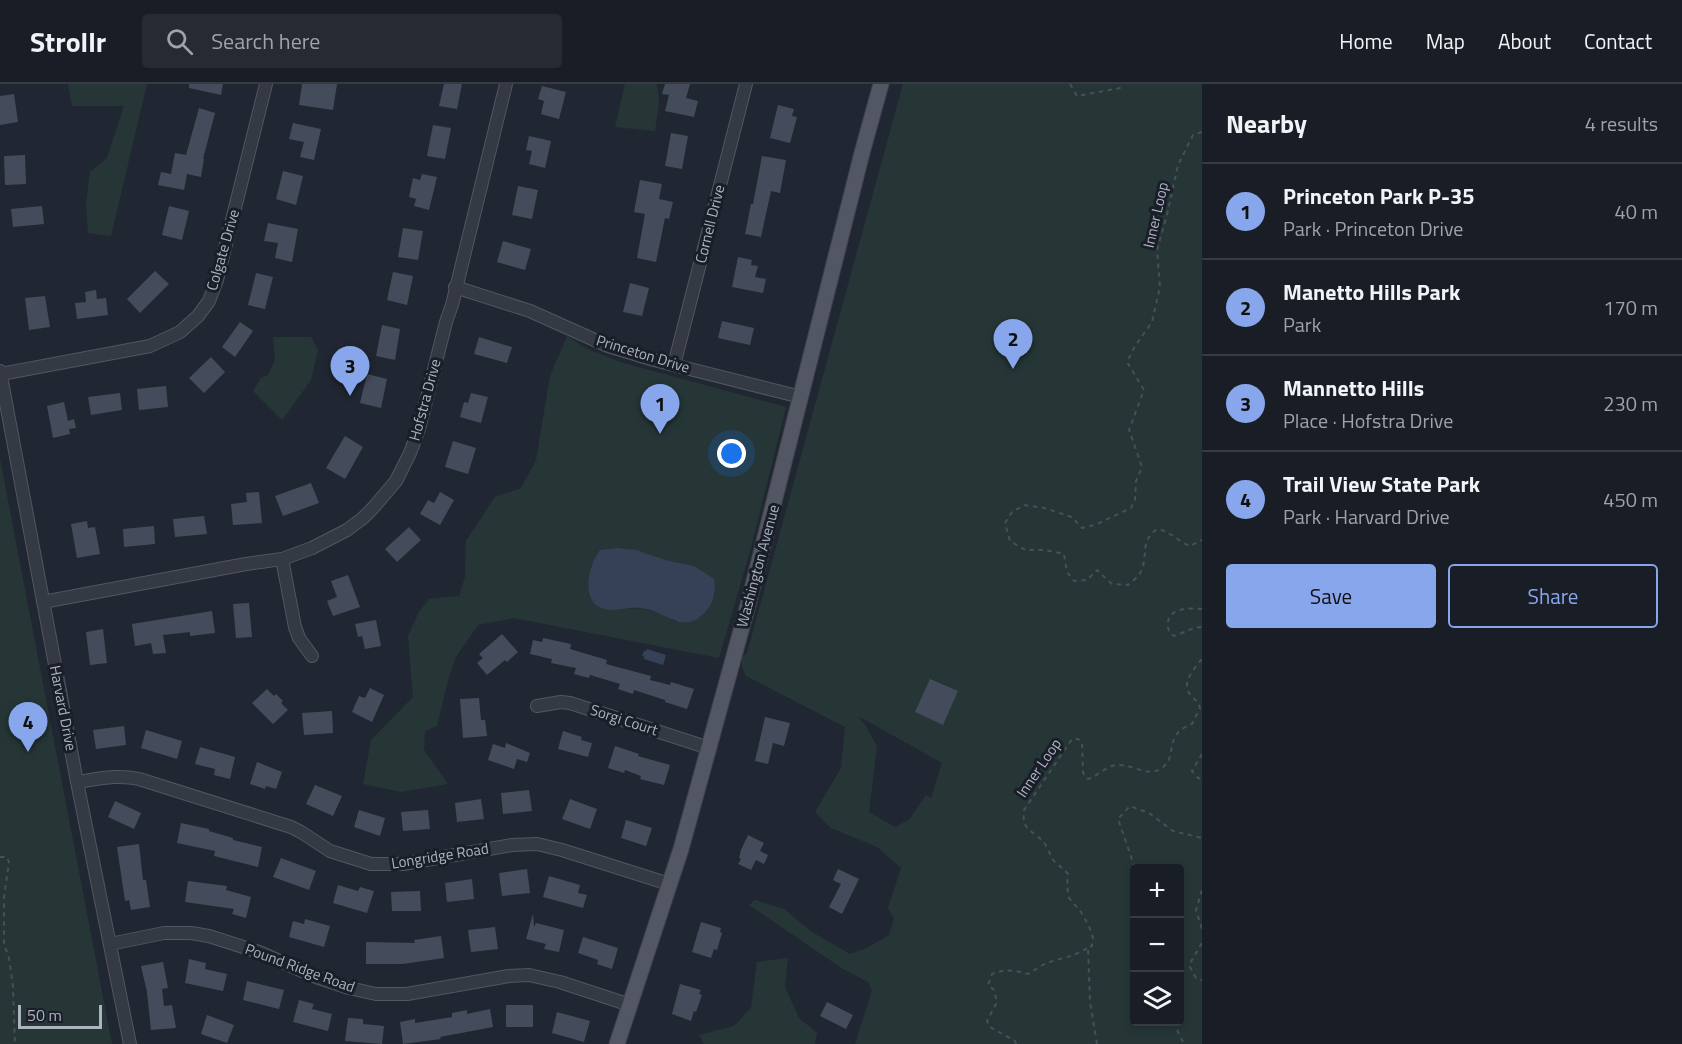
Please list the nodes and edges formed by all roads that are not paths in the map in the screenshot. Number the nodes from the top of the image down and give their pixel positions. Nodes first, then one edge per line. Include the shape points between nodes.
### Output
1 (266, 84) edge
2 (506, 84) edge
3 (746, 84) edge
4 (881, 84) edge
5 (455, 287) junction
6 (674, 365) junction
7 (0, 372) edge
8 (801, 398) junction
9 (282, 559) junction
10 (44, 602) junction
11 (312, 656) dead end
12 (537, 706) dead end
13 (709, 748) junction
14 (77, 782) junction
15 (669, 884) junction
16 (110, 944) junction
17 (630, 1005) junction
18 (130, 1044) edge
19 (617, 1044) edge

1 - 7 street, Colgate Drive via 217,280 198,316 180,332 150,346
2 - 5 street, Hofstra Drive
3 - 6 street, Cornell Drive
4 - 8 main road, Washington Avenue
5 - 6 street, Princeton Drive via 530,311 608,346
5 - 9 street, Hofstra Drive via 419,429 396,481 347,530
6 - 8 street, Princeton Drive
7 - 10 street, Harvard Drive
8 - 13 main road, Washington Avenue
9 - 10 street, Hofstra Drive
9 - 11 street via 295,627
10 - 14 street, Harvard Drive
12 - 13 street, Sorgi Court via 570,703
13 - 15 main road, Washington Avenue
14 - 15 street, Longridge Road via 113,776 139,778 291,827 330,851 371,864 403,864 537,844
14 - 16 street, Harvard Drive
15 - 17 main road, Washington Avenue
16 - 17 street, Pound Ridge Road via 164,933 191,933 259,952 316,977 376,994 407,994 529,975
16 - 18 street, Harvard Drive
17 - 19 main road, Washington Avenue

